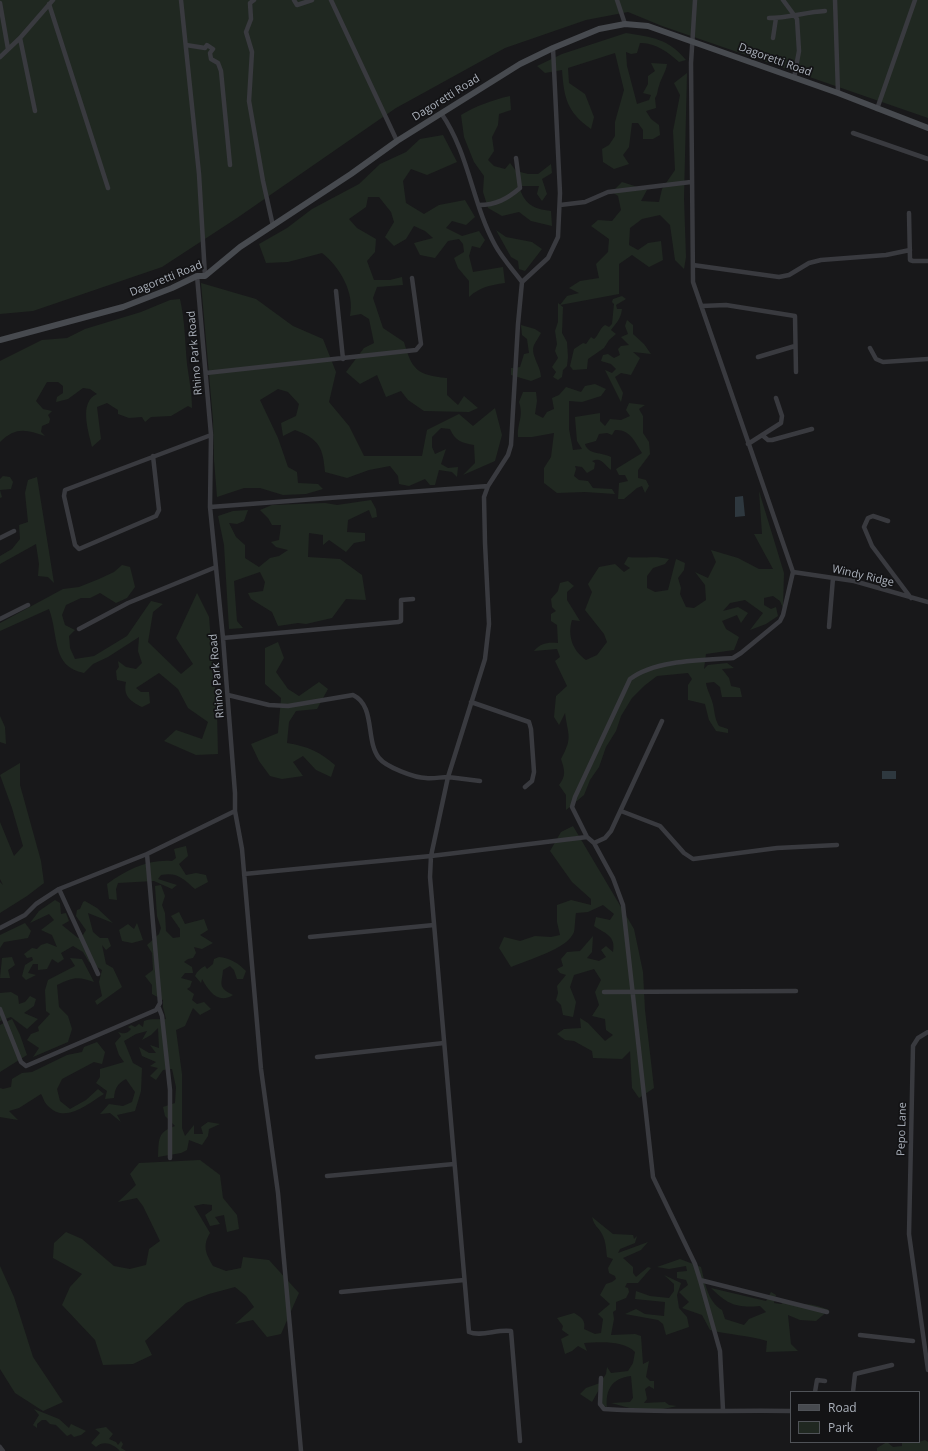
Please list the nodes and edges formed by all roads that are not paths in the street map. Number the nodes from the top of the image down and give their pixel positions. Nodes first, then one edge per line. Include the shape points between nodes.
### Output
1 (53, 0) edge
2 (181, 0) edge
3 (254, 0) edge
4 (294, 0) edge
5 (312, 0) edge
6 (331, 0) edge
7 (617, 0) edge
8 (695, 0) edge
9 (783, 0) edge
10 (835, 0) edge
11 (915, 0) edge
12 (0, 3) edge
13 (49, 4) junction
14 (825, 11) dead end
15 (795, 15) junction
16 (769, 18) dead end
17 (776, 18) junction
18 (625, 24) junction
19 (20, 38) junction
20 (773, 38) dead end
21 (693, 41) junction
22 (186, 45) junction
23 (553, 48) junction
24 (8, 49) junction
25 (0, 57) edge
26 (794, 78) junction
27 (838, 93) junction
28 (877, 109) junction
29 (35, 111) dead end
30 (441, 113) junction
31 (928, 128) edge
32 (854, 133) dead end
33 (396, 141) junction
34 (516, 158) dead end
35 (928, 159) edge
36 (230, 165) dead end
37 (691, 182) junction
38 (108, 188) dead end
39 (479, 205) junction
40 (560, 205) junction
41 (909, 213) dead end
42 (273, 226) junction
43 (910, 250) junction
44 (928, 261) edge
45 (693, 265) junction
46 (197, 276) junction
47 (205, 276) junction
48 (412, 278) dead end
49 (522, 282) junction
50 (336, 291) dead end
51 (701, 306) junction
52 (0, 340) edge
53 (795, 346) junction
54 (870, 348) dead end
55 (758, 357) dead end
56 (344, 359) junction
57 (928, 359) edge
58 (796, 372) dead end
59 (206, 373) junction
60 (776, 398) dead end
61 (812, 429) dead end
62 (211, 434) junction
63 (762, 435) junction
64 (748, 444) junction
65 (152, 456) junction
66 (488, 486) junction
67 (210, 506) junction
68 (888, 520) dead end
69 (14, 531) dead end
70 (0, 538) edge
71 (216, 567) junction
72 (793, 572) junction
73 (833, 578) junction
74 (911, 598) junction
75 (413, 599) dead end
76 (928, 602) edge
77 (28, 605) dead end
78 (0, 619) edge
79 (829, 627) dead end
80 (79, 629) dead end
81 (224, 638) junction
82 (228, 695) junction
83 (471, 702) junction
84 (662, 721) dead end
85 (448, 777) junction
86 (480, 781) dead end
87 (525, 787) dead end
88 (235, 811) junction
89 (621, 811) junction
90 (587, 837) junction
91 (594, 843) junction
92 (837, 845) dead end
93 (147, 854) junction
94 (431, 856) junction
95 (244, 874) junction
96 (59, 889) junction
97 (434, 925) junction
98 (0, 928) edge
99 (310, 937) dead end
100 (98, 974) dead end
101 (796, 991) dead end
102 (604, 992) dead end
103 (634, 992) junction
104 (159, 1008) junction
105 (0, 1009) edge
106 (928, 1032) edge
107 (444, 1043) junction
108 (317, 1057) dead end
109 (170, 1158) dead end
110 (454, 1164) junction
111 (327, 1176) dead end
112 (464, 1280) junction
113 (700, 1280) junction
114 (341, 1292) dead end
115 (827, 1312) dead end
116 (860, 1335) dead end
117 (913, 1340) dead end
118 (892, 1365) dead end
119 (928, 1370) edge
120 (601, 1378) dead end
121 (825, 1381) dead end
122 (815, 1391) edge
123 (853, 1391) edge
124 (723, 1410) junction
125 (790, 1412) edge
126 (520, 1441) dead end
127 (0, 1447) edge
128 (3, 1451) edge
129 (301, 1451) edge

1 - 13 street
2 - 22 street
3 - 42 street via 250,3 251,19 246,32 252,52 249,101
4 - 5 street via 296,5
6 - 33 street
7 - 18 street
8 - 21 street
9 - 15 street
10 - 27 street
11 - 28 street
12 - 24 street
13 - 19 street
13 - 38 street
14 - 15 street
15 - 17 street
15 - 26 street via 799,51
16 - 17 street
17 - 20 street
18 - 21 main road, Dagoretti Road via 648,26
18 - 23 main road, Dagoretti Road via 599,30
19 - 24 street
19 - 29 street
21 - 26 main road, Dagoretti Road
21 - 37 street
22 - 36 street via 205,48 207,45 212,49 211,59 218,63 221,71
22 - 47 street via 199,174
23 - 30 main road, Dagoretti Road via 520,64
23 - 40 street
24 - 25 street
26 - 27 main road, Dagoretti Road
27 - 28 main road, Dagoretti Road
28 - 31 main road, Dagoretti Road
30 - 33 main road, Dagoretti Road
30 - 39 street via 452,129
32 - 35 street
33 - 42 main road, Dagoretti Road
34 - 39 street via 520,188 508,198 491,205
37 - 40 street via 608,192 585,202
37 - 45 street
39 - 49 street via 495,246
40 - 49 street via 558,237 554,248 548,258
41 - 43 street
42 - 47 main road, Dagoretti Road via 240,247
43 - 44 street via 911,261
43 - 45 street via 886,255 821,260 779,277
45 - 51 street via 693,282
46 - 47 main road, Dagoretti Road
46 - 52 main road, Dagoretti Road via 123,307
46 - 59 street, Rhino Park Road
48 - 56 street via 420,348
49 - 66 street via 511,445 508,455
50 - 56 street
51 - 53 street via 726,305 795,316
51 - 64 street
53 - 55 street
53 - 58 street
54 - 57 street via 876,359 883,362
56 - 59 street
59 - 62 street, Rhino Park Road
60 - 63 street via 783,420
61 - 63 street via 772,440
62 - 65 street
62 - 67 street, Rhino Park Road
63 - 64 street
64 - 72 street
65 - 65 street via 159,510 156,516 79,549 75,545 64,496 65,490
66 - 67 street
66 - 83 street via 484,497 489,624 485,659
67 - 71 street, Rhino Park Road
68 - 74 street via 873,516 868,518 864,527 866,534
69 - 70 street
71 - 80 street via 128,603
71 - 81 street, Rhino Park Road
72 - 73 street, Windy Ridge
72 - 90 street via 780,621 741,654 733,658 657,667 630,678 572,807
73 - 74 street, Windy Ridge via 854,581
73 - 79 street
74 - 76 street, Windy Ridge
75 - 81 street via 401,600 401,621 398,622
77 - 78 street
81 - 82 street, Rhino Park Road
82 - 85 street via 269,705 288,706 353,695 358,697 365,707 372,743 379,759 400,771 425,778
82 - 88 street, Rhino Park Road
83 - 85 street
83 - 87 street via 529,722 534,772 532,781
84 - 89 street
85 - 86 street
85 - 94 street
88 - 93 street
88 - 95 street, Rhino Park Road
89 - 91 street via 608,836
89 - 92 street via 660,826 693,859 777,848
90 - 91 street
90 - 94 street
91 - 103 street via 613,878 623,906
93 - 96 street
93 - 104 street
94 - 95 street
94 - 97 street
95 - 129 street, Rhino Park Road via 261,1069 278,1193
96 - 98 street via 36,904 25,915
96 - 100 street
97 - 99 street
97 - 107 street
101 - 103 street
102 - 103 street
103 - 113 street via 654,1178 695,1264
104 - 105 street via 26,1066 21,1062
104 - 109 street via 170,1090
106 - 119 street, Pepo Lane via 918,1038 913,1046 908,1234
107 - 108 street
107 - 110 street
110 - 111 street
110 - 112 street
112 - 114 street
112 - 126 street via 469,1332 474,1334 511,1331
113 - 115 street
113 - 124 street via 720,1351
116 - 117 street
118 - 123 street via 855,1374
120 - 124 street via 600,1404 604,1409 658,1412
121 - 122 street via 817,1380
124 - 125 street
127 - 128 street

